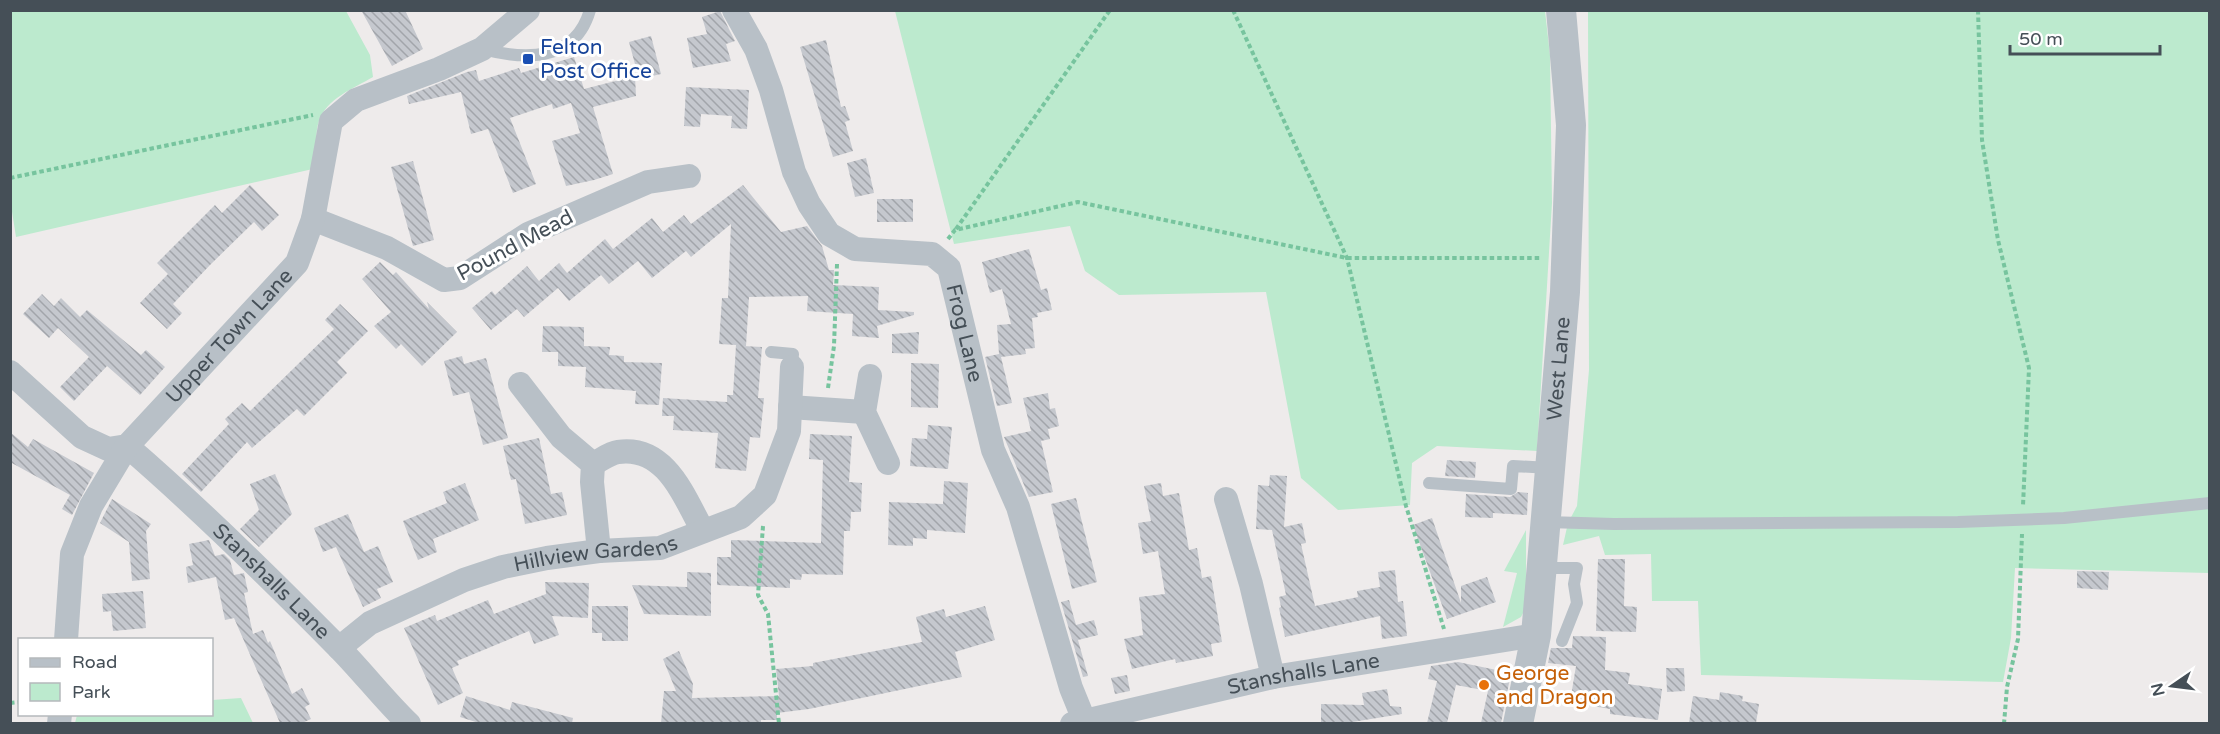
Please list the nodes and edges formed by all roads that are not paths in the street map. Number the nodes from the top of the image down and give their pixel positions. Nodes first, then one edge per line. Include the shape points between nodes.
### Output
1 (528, 10) edge
2 (590, 10) edge
3 (734, 10) edge
4 (1561, 10) edge
5 (482, 49) junction
6 (689, 176) dead end
7 (313, 219) junction
8 (771, 352) dead end
9 (792, 367) joint
10 (10, 372) edge
11 (870, 376) dead end
12 (520, 384) dead end
13 (790, 407) junction
14 (864, 412) junction
15 (128, 446) junction
16 (888, 462) dead end
17 (593, 464) junction
18 (1550, 468) junction
19 (1429, 483) dead end
20 (1226, 500) dead end
21 (2210, 503) edge
22 (1545, 522) junction
23 (703, 531) junction
24 (599, 551) junction
25 (66, 638) edge
26 (1549, 638) junction
27 (339, 648) junction
28 (1273, 677) junction
29 (1525, 721) edge
30 (1078, 722) edge
31 (409, 723) edge

1 - 5 street
2 - 5 lane via 586,22 565,48 541,55 504,55
3 - 30 street, Frog Lane via 756,49 794,172 829,234 855,249 932,254 949,268 993,450 1018,507
4 - 18 street, West Lane via 1571,125 1566,257
5 - 7 street, Upper Town Lane via 356,100 331,121
6 - 7 street, Pound Mead via 648,182 615,196 528,234 460,278 444,280 387,248
7 - 15 street, Upper Town Lane via 297,263
8 - 9 lane via 793,354
9 - 13 street, Hillview Gardens
10 - 15 street via 82,437 108,449
11 - 14 street
12 - 17 street via 561,437
13 - 14 street
13 - 23 street, Hillview Gardens via 789,431 765,495 741,517
14 - 16 street
15 - 25 street, Upper Town Lane via 91,506 72,554
15 - 27 street, Stanshalls Lane
17 - 23 street via 616,452 640,452 657,461 673,476
17 - 24 street
18 - 19 lane via 1513,466 1511,489
18 - 22 street, West Lane
20 - 28 street
21 - 22 lane via 2022,520
22 - 26 street, West Lane via 1542,568
23 - 24 street, Hillview Gardens via 660,548
24 - 27 street, Hillview Gardens via 503,567 464,580 370,623
26 - 28 street, Stanshalls Lane
26 - 29 street, West Lane
27 - 31 street, Stanshalls Lane
28 - 30 street, Stanshalls Lane

